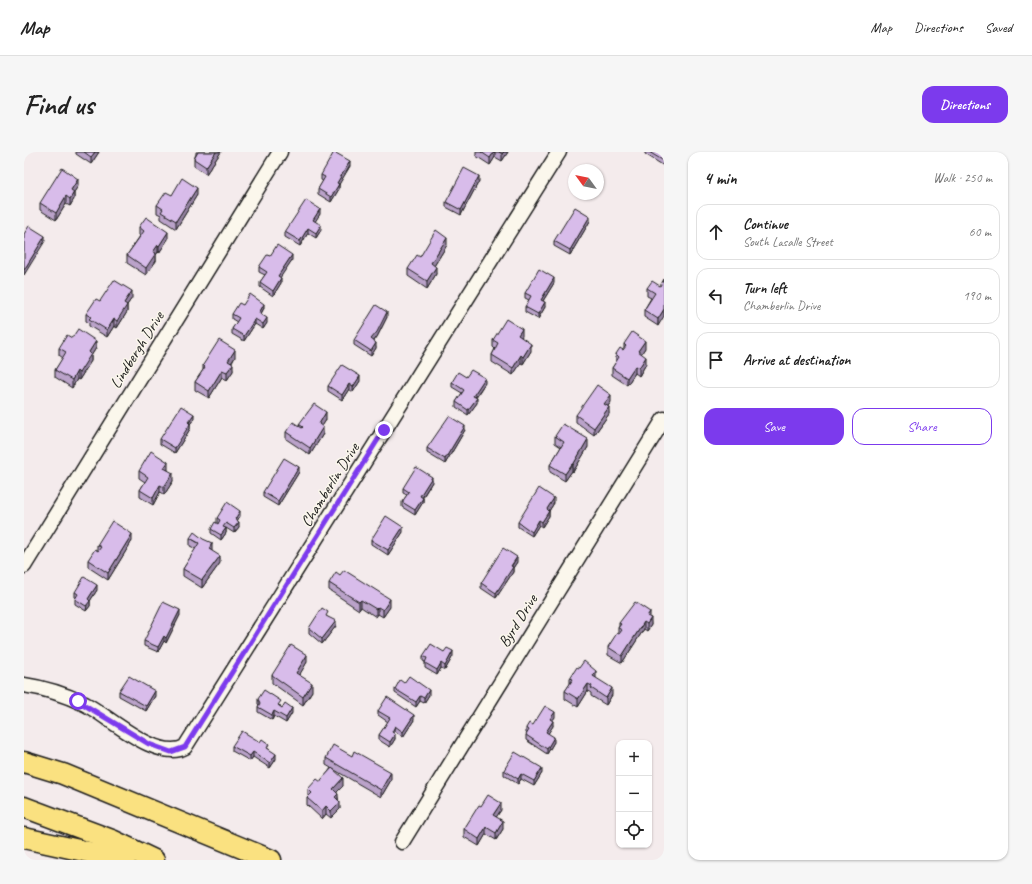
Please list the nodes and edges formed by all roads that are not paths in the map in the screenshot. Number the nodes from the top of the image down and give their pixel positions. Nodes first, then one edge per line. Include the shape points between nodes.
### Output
1 (280, 152) edge
2 (559, 152) edge
3 (664, 419) edge
4 (24, 566) edge
5 (24, 685) edge
6 (24, 752) edge
7 (24, 762) edge
8 (63, 774) junction
9 (24, 807) edge
10 (24, 827) edge
11 (24, 838) edge
12 (402, 842) dead end
13 (74, 849) junction
14 (125, 860) edge
15 (154, 860) edge
16 (272, 860) edge

1 - 4 street, Lindbergh Drive
2 - 5 street, Chamberlin Drive via 189,744 178,751 169,751 149,744 78,701 48,690
3 - 12 street, Byrd Drive
6 - 8 highway
7 - 8 highway
8 - 16 highway
9 - 15 highway via 112,840
10 - 13 highway
11 - 13 highway
13 - 14 highway

